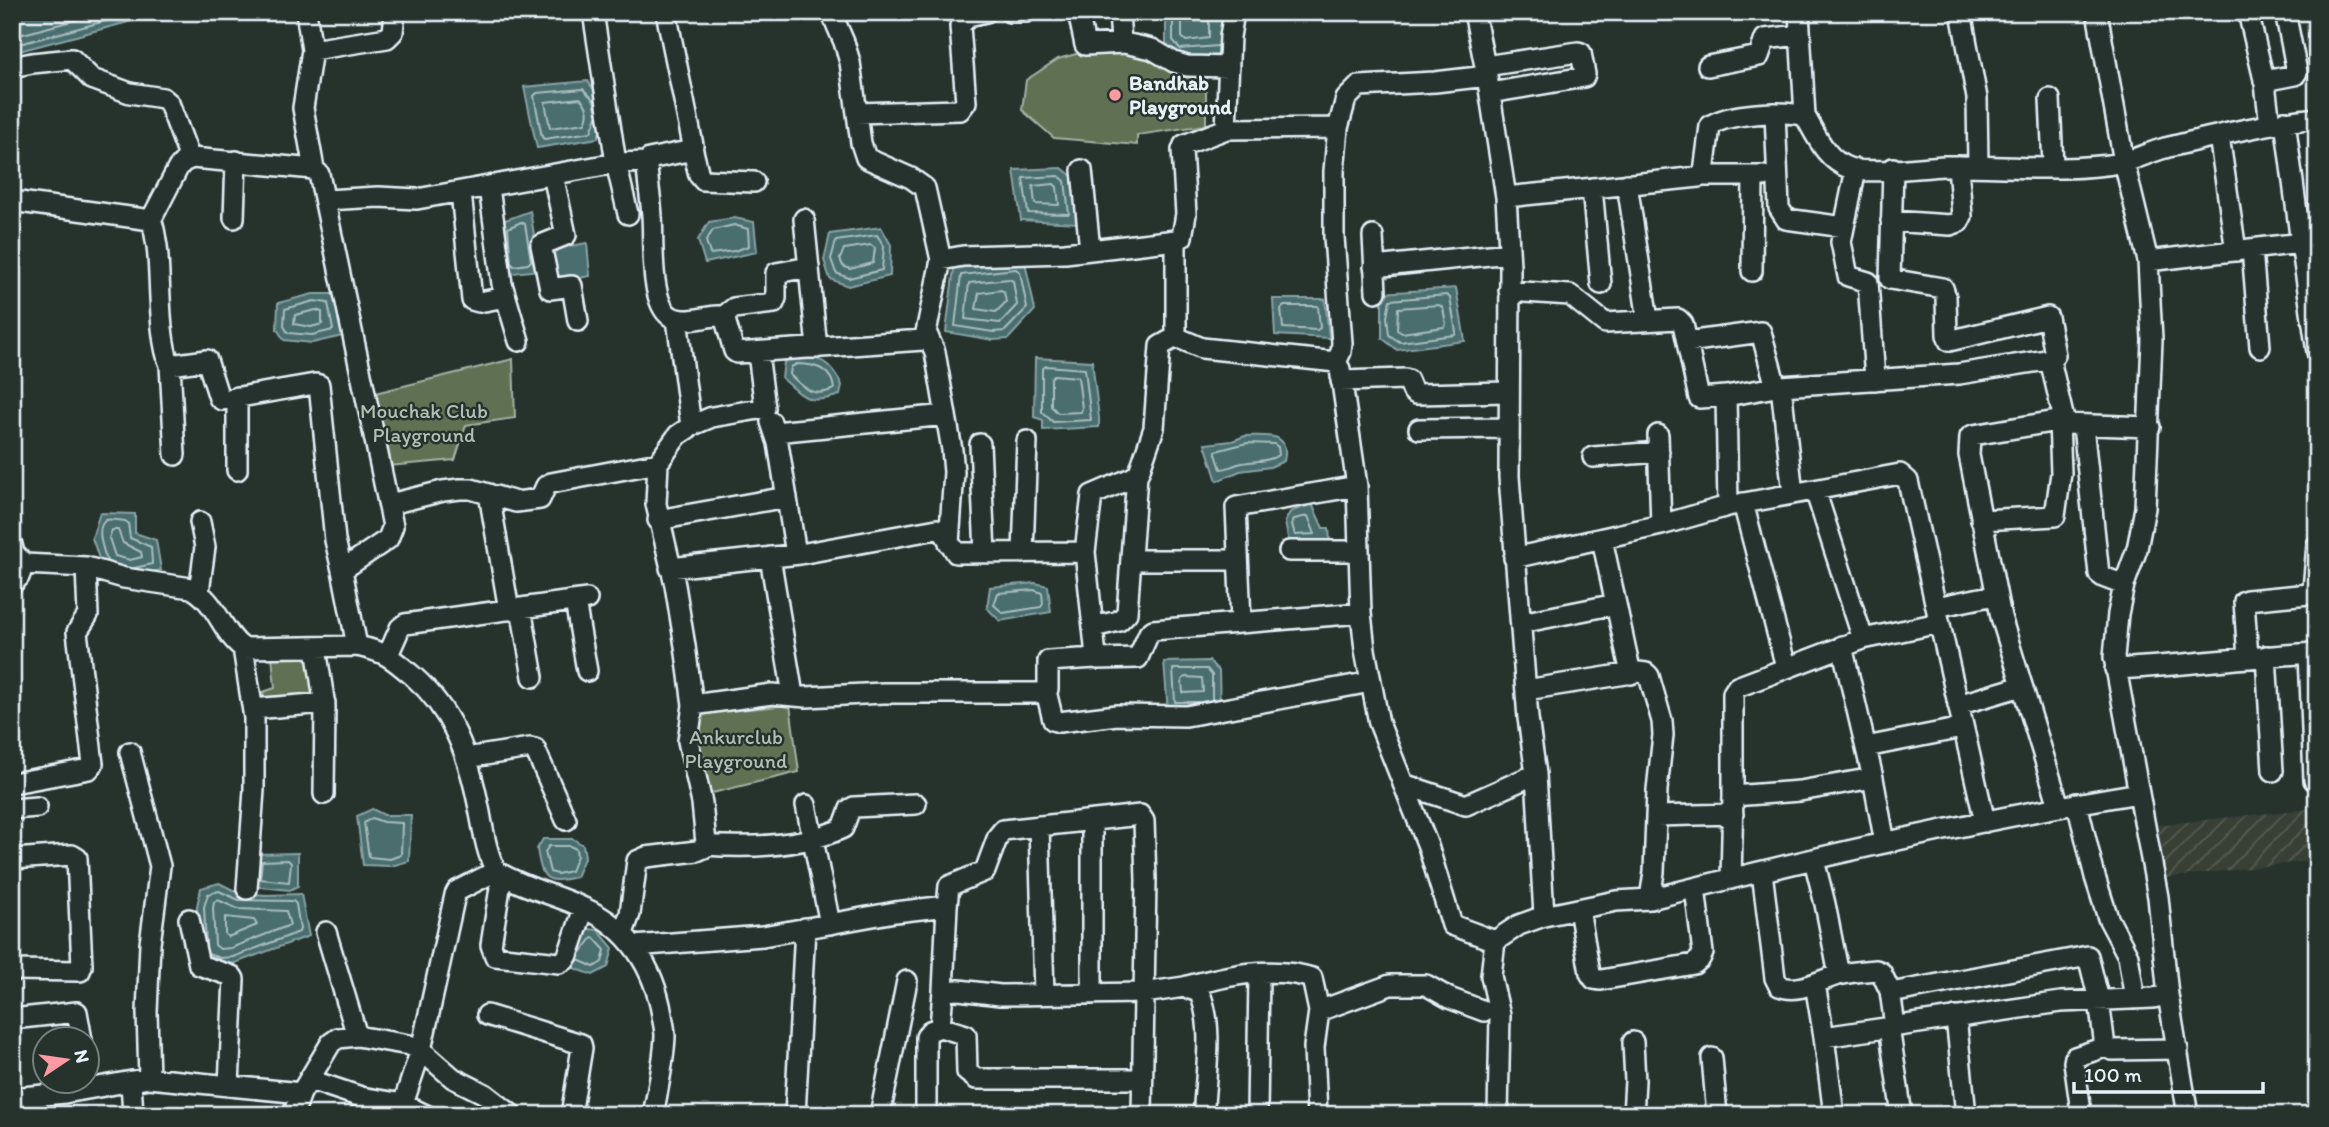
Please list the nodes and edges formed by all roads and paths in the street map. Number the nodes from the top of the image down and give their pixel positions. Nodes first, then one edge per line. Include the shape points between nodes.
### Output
1 (306, 12) edge
2 (395, 12) edge
3 (593, 12) edge
4 (666, 12) edge
5 (831, 12) edge
6 (986, 12) edge
7 (1010, 12) edge
8 (1026, 12) edge
9 (1078, 12) edge
10 (1119, 12) edge
11 (1234, 12) edge
12 (1474, 12) edge
13 (1799, 12) edge
14 (1961, 12) edge
15 (2097, 12) edge
16 (2248, 12) edge
17 (2285, 12) edge
18 (1799, 36) junction
19 (1124, 43) junction
20 (312, 50) junction
21 (1708, 66) dead end
22 (12, 67) edge
23 (1229, 67) junction
24 (1487, 78) junction
25 (2264, 81) junction
26 (2050, 99) dead end
27 (857, 113) junction
28 (1775, 113) junction
29 (1805, 116) junction
30 (2317, 118) edge
31 (2278, 123) junction
32 (1338, 128) junction
33 (1226, 129) junction
34 (2219, 136) junction
35 (692, 147) junction
36 (190, 159) junction
37 (236, 162) junction
38 (647, 162) junction
39 (2124, 162) junction
40 (616, 163) junction
41 (1968, 166) junction
42 (2053, 166) junction
43 (1893, 168) junction
44 (314, 169) junction
45 (1856, 169) junction
46 (1082, 170) dead end
47 (553, 175) junction
48 (1700, 176) junction
49 (1753, 176) junction
50 (1779, 177) junction
51 (754, 182) dead end
52 (1627, 184) junction
53 (489, 187) junction
54 (1592, 188) junction
55 (461, 192) junction
56 (1506, 197) junction
57 (326, 200) junction
58 (12, 201) edge
59 (628, 214) dead end
60 (234, 218) dead end
61 (804, 219) dead end
62 (150, 220) junction
63 (1891, 222) junction
64 (1844, 227) junction
65 (1373, 236) dead end
66 (1176, 240) junction
67 (2301, 243) junction
68 (1090, 250) junction
69 (2244, 250) junction
70 (1509, 253) junction
71 (941, 260) junction
72 (2148, 261) junction
73 (809, 267) junction
74 (1374, 267) junction
75 (1752, 271) dead end
76 (1601, 284) dead end
77 (1509, 291) junction
78 (1376, 292) dead end
79 (506, 297) junction
80 (724, 316) junction
81 (677, 319) junction
82 (1648, 320) junction
83 (578, 321) dead end
84 (926, 332) junction
85 (1176, 337) junction
86 (519, 341) dead end
87 (1687, 342) junction
88 (2260, 347) dead end
89 (817, 348) junction
90 (2317, 352) edge
91 (758, 353) junction
92 (2049, 362) junction
93 (170, 365) junction
94 (1339, 371) junction
95 (1875, 380) junction
96 (1778, 386) junction
97 (1508, 392) junction
98 (1726, 396) junction
99 (237, 397) junction
100 (765, 408) junction
101 (946, 415) junction
102 (2061, 420) junction
103 (691, 426) junction
104 (2083, 426) junction
105 (2150, 427) junction
106 (1508, 428) junction
107 (1419, 429) dead end
108 (775, 432) junction
109 (1027, 441) dead end
110 (980, 444) dead end
111 (175, 456) dead end
112 (1593, 457) dead end
113 (658, 463) junction
114 (237, 470) dead end
115 (1137, 475) junction
116 (1357, 486) junction
117 (1815, 490) junction
118 (489, 494) junction
119 (1793, 494) junction
120 (787, 497) junction
121 (390, 504) junction
122 (1736, 505) junction
123 (658, 520) junction
124 (1981, 520) junction
125 (200, 522) dead end
126 (1661, 525) junction
127 (1602, 539) junction
128 (949, 543) junction
129 (12, 545) edge
130 (2317, 545) edge
131 (1289, 551) dead end
132 (1359, 551) junction
133 (1085, 552) junction
134 (985, 553) junction
135 (1023, 553) junction
136 (796, 554) junction
137 (770, 557) junction
138 (1514, 558) junction
139 (1132, 560) junction
140 (1238, 560) junction
141 (24, 564) junction
142 (86, 567) junction
143 (670, 568) junction
144 (342, 570) junction
145 (12, 584) edge
146 (2124, 585) junction
147 (199, 592) junction
148 (1995, 595) junction
149 (1616, 604) junction
150 (515, 609) junction
151 (1361, 613) junction
152 (1937, 615) junction
153 (1241, 621) junction
154 (1521, 623) junction
155 (1093, 627) junction
156 (1863, 639) junction
157 (357, 646) junction
158 (1842, 646) junction
159 (243, 648) junction
160 (316, 648) junction
161 (2313, 653) edge
162 (388, 655) junction
163 (2257, 657) junction
164 (1096, 658) junction
165 (1786, 667) junction
166 (2115, 669) junction
167 (587, 671) dead end
168 (1631, 674) junction
169 (533, 677) dead end
170 (1371, 682) junction
171 (2022, 686) junction
172 (1526, 690) junction
173 (1046, 691) junction
174 (793, 695) junction
175 (325, 704) junction
176 (693, 705) junction
177 (1958, 705) junction
178 (253, 709) junction
179 (1962, 728) junction
180 (1866, 747) junction
181 (130, 752) dead end
182 (466, 758) junction
183 (2273, 771) dead end
184 (1536, 774) junction
185 (1873, 778) junction
186 (2314, 780) dead end
187 (12, 783) edge
188 (1403, 784) junction
189 (2139, 793) junction
190 (324, 794) dead end
191 (916, 804) dead end
192 (806, 805) dead end
193 (1733, 805) junction
194 (2068, 805) junction
195 (37, 807) dead end
196 (12, 809) edge
197 (1656, 816) junction
198 (566, 820) dead end
199 (1092, 821) junction
200 (1985, 822) junction
201 (1040, 826) junction
202 (813, 838) junction
203 (1885, 843) junction
204 (705, 845) junction
205 (12, 859) edge
206 (1814, 860) junction
207 (1762, 872) junction
208 (499, 873) junction
209 (1731, 879) junction
210 (1695, 888) junction
211 (247, 889) dead end
212 (1650, 899) junction
213 (947, 906) junction
214 (584, 908) junction
215 (1579, 909) junction
216 (1544, 916) junction
217 (189, 919) dead end
218 (830, 924) junction
219 (804, 928) junction
220 (326, 932) dead end
221 (628, 939) junction
222 (1495, 941) junction
223 (12, 970) edge
224 (1259, 974) junction
225 (1839, 975) junction
226 (906, 981) dead end
227 (1815, 984) junction
228 (1185, 987) junction
229 (943, 991) junction
230 (1890, 991) junction
231 (1092, 993) junction
232 (1144, 993) junction
233 (1044, 994) junction
234 (2168, 995) junction
235 (2134, 999) junction
236 (2099, 1000) junction
237 (1319, 1011) junction
238 (1484, 1011) dead end
239 (487, 1015) dead end
240 (1956, 1017) junction
241 (12, 1019) edge
242 (80, 1026) edge
243 (940, 1027) junction
244 (1892, 1027) junction
245 (357, 1036) junction
246 (1824, 1037) junction
247 (1633, 1042) dead end
248 (2105, 1047) junction
249 (2178, 1049) junction
250 (421, 1050) junction
251 (1712, 1058) dead end
252 (1142, 1079) junction
253 (140, 1080) junction
254 (102, 1083) edge
255 (229, 1085) junction
256 (305, 1087) junction
257 (32, 1094) edge
258 (12, 1098) edge
259 (403, 1104) junction
260 (2080, 1104) dead end
261 (133, 1115) edge
262 (293, 1115) edge
263 (426, 1115) edge
264 (512, 1115) edge
265 (571, 1115) edge
266 (653, 1115) edge
267 (795, 1115) edge
268 (880, 1115) edge
269 (926, 1115) edge
270 (1142, 1115) edge
271 (1207, 1115) edge
272 (1257, 1115) edge
273 (1317, 1115) edge
274 (1498, 1115) edge
275 (1633, 1115) edge
276 (1717, 1115) edge
277 (1834, 1115) edge
278 (1902, 1115) edge
279 (1966, 1115) edge
280 (2188, 1115) edge

1 - 20 street
2 - 20 street via 393,33 387,38
3 - 40 street
4 - 35 street
5 - 27 street via 847,53
6 - 27 street via 968,16 960,26 964,107
7 - 8 street
9 - 19 street via 1084,45
10 - 19 street
11 - 23 street
12 - 24 street
13 - 18 street
14 - 41 street via 1977,99
15 - 39 street
16 - 25 street
17 - 25 street via 2297,72
18 - 21 street via 1765,38 1759,56
18 - 29 street
19 - 23 street via 1152,49 1186,65
20 - 44 street via 303,102
22 - 36 street via 73,59 92,79 130,93 163,98
23 - 33 street
24 - 32 street via 1359,86 1346,99
24 - 56 street
25 - 31 street
26 - 42 street
27 - 71 street via 866,158 925,188
28 - 29 street
28 - 48 street via 1720,120 1710,126
28 - 50 street
29 - 45 street via 1827,152
30 - 31 street
31 - 34 street
31 - 67 street
32 - 33 street
32 - 94 street via 1334,237 1342,343
33 - 66 street via 1183,147 1186,214 1182,237
34 - 39 street
34 - 69 street
35 - 38 street
35 - 51 street via 703,180
36 - 37 street
36 - 62 street via 178,168
37 - 44 street
37 - 60 street
38 - 40 street
38 - 81 street via 659,297 666,312
39 - 42 street
39 - 72 street
40 - 47 street
40 - 59 street
41 - 42 street
41 - 43 street
41 - 63 street via 1959,222
43 - 45 street
43 - 63 street
44 - 57 street
45 - 64 street
46 - 68 street
47 - 53 street
47 - 83 street via 566,235 541,245 542,256 550,289 572,286
48 - 49 street
48 - 52 street
49 - 50 street
49 - 75 street
50 - 64 street via 1779,208 1786,219
52 - 54 street
52 - 82 street
53 - 55 street
53 - 79 street
54 - 56 street
54 - 76 street
55 - 57 street via 412,200
55 - 79 street via 472,300
56 - 70 street
57 - 121 street
58 - 62 street
61 - 73 street
62 - 93 street
63 - 92 street via 1890,279 1943,288 1949,341 2048,317 2055,355
64 - 95 street via 1841,242 1847,274 1868,282
65 - 74 street
66 - 68 street
66 - 85 street
67 - 69 street
67 - 90 street
68 - 71 street
69 - 72 street
69 - 88 street
70 - 74 street
70 - 77 street
71 - 84 street
72 - 105 street
73 - 80 street via 776,274 774,303 734,308
73 - 89 street
74 - 78 street
77 - 82 street via 1570,295 1605,323
77 - 97 street
79 - 86 street
80 - 81 street
80 - 91 street via 735,353
81 - 103 street
82 - 87 street via 1678,319
84 - 89 street via 923,340
84 - 101 street via 934,347
85 - 94 street via 1202,348
85 - 115 street via 1160,346 1154,428
87 - 96 street via 1761,332
87 - 98 street via 1699,397
89 - 91 street
91 - 100 street
92 - 95 street
92 - 102 street
93 - 99 street via 207,360 219,398
93 - 111 street
94 - 97 street via 1405,379 1416,394
94 - 116 street
95 - 96 street
96 - 98 street
96 - 119 street
97 - 106 street
98 - 122 street
99 - 114 street
99 - 144 street via 319,385
100 - 103 street via 712,417
100 - 108 street
101 - 108 street
101 - 128 street via 954,472
102 - 104 street
102 - 124 street via 2055,516
102 - 124 street via 1970,437
103 - 113 street via 678,435
104 - 105 street
104 - 146 street via 2099,574
105 - 146 street via 2145,508
106 - 107 street
106 - 138 street
108 - 120 street
109 - 135 street
110 - 134 street
112 - 126 street via 1658,443
113 - 118 street via 551,483 540,499 517,502
113 - 123 street
115 - 133 street via 1092,495
115 - 139 street
116 - 132 street
116 - 140 street via 1237,506
117 - 119 street
117 - 152 street via 1900,474 1909,481
117 - 156 street
118 - 121 street via 460,489
118 - 150 street
119 - 122 street
120 - 123 street
120 - 136 street
121 - 144 street via 393,526 388,539
122 - 126 street
122 - 165 street
123 - 143 street
124 - 148 street
125 - 147 street via 205,547
126 - 127 street
127 - 138 street
127 - 149 street
128 - 134 street via 956,553
128 - 136 street via 937,529
129 - 141 street
130 - 163 street via 2309,594 2244,601
131 - 132 street
132 - 151 street
133 - 135 street
133 - 155 street
134 - 135 street
136 - 137 street
137 - 143 street
137 - 174 street
138 - 154 street
139 - 140 street
139 - 155 street via 1127,612 1119,621
140 - 153 street
141 - 142 street
141 - 145 street
142 - 147 street
142 - 187 street via 88,615 77,632 93,764 89,769
143 - 176 street
144 - 157 street
146 - 166 street
147 - 159 street via 232,640
148 - 152 street
148 - 171 street
149 - 154 street
149 - 168 street
150 - 162 street via 405,624
150 - 167 street via 581,600
150 - 169 street
151 - 153 street
151 - 170 street
152 - 156 street
152 - 177 street
153 - 164 street via 1153,630 1136,659
154 - 172 street
155 - 164 street
156 - 158 street
157 - 160 street
157 - 162 street
158 - 165 street
158 - 180 street
159 - 160 street
159 - 178 street
160 - 175 street
161 - 163 street
161 - 186 street
162 - 182 street via 445,711
163 - 166 street
163 - 183 street
164 - 173 street via 1048,661
165 - 193 street via 1734,690
166 - 189 street
168 - 172 street
168 - 197 street via 1649,676 1662,721
170 - 173 street via 1186,716 1117,715 1059,722 1054,720
170 - 188 street via 1379,723
171 - 177 street
171 - 194 street
172 - 184 street
173 - 174 street
174 - 176 street
175 - 178 street
175 - 190 street
176 - 204 street via 688,741 702,803
177 - 179 street
178 - 211 street via 254,790
179 - 180 street
179 - 200 street
180 - 185 street
181 - 253 street via 160,866
182 - 198 street via 535,749
182 - 208 street via 487,848
184 - 188 street via 1466,805
184 - 216 street
185 - 193 street
185 - 203 street
188 - 222 street via 1452,925
189 - 194 street
189 - 234 street via 2158,897
191 - 202 street via 854,807 843,828
192 - 202 street
193 - 197 street
193 - 209 street
194 - 200 street
194 - 235 street via 2105,908 2128,956
195 - 196 street
197 - 212 street
199 - 201 street
199 - 231 street
199 - 232 street via 1138,815 1144,821
200 - 203 street
201 - 213 street via 1001,831 985,872 949,886
201 - 233 street
202 - 204 street via 751,846
202 - 218 street
203 - 206 street
204 - 221 street via 697,851 637,861
205 - 223 street via 77,858 82,966 80,971
206 - 207 street
206 - 225 street
207 - 209 street
207 - 227 street via 1775,978 1785,989
208 - 214 street
208 - 214 street via 491,945 495,956 563,961
208 - 250 street via 455,895
209 - 210 street
210 - 212 street
210 - 215 street via 1703,953 1694,964 1594,979
212 - 215 street
213 - 218 street
213 - 229 street
214 - 221 street
215 - 216 street
216 - 222 street via 1518,925
217 - 255 street via 199,965 234,979
218 - 219 street
219 - 221 street via 763,936
219 - 267 street
220 - 245 street
221 - 266 street via 647,965 665,1032
222 - 274 street via 1491,976 1500,1015
224 - 228 street via 1229,975
224 - 237 street via 1294,972 1312,978
224 - 272 street
225 - 227 street
225 - 230 street via 1876,970
226 - 268 street
227 - 246 street
228 - 232 street
228 - 271 street via 1199,992 1205,1005
229 - 233 street
229 - 243 street
230 - 236 street via 2088,956
230 - 244 street
231 - 232 street
231 - 233 street
232 - 252 street
234 - 235 street
234 - 249 street
235 - 236 street
236 - 240 street
236 - 248 street
237 - 238 street via 1390,985 1426,985
237 - 273 street via 1314,1047
239 - 265 street via 582,1045
240 - 244 street
240 - 279 street
241 - 242 street via 77,1012
243 - 252 street via 967,1035 967,1072 976,1079
243 - 269 street via 926,1037
244 - 246 street
244 - 278 street
245 - 250 street
245 - 256 street via 331,1043
246 - 277 street
247 - 275 street
248 - 249 street
248 - 260 street via 2075,1056
249 - 280 street
250 - 259 street
250 - 264 street
251 - 276 street
252 - 270 street
253 - 254 street
253 - 255 street
253 - 261 street
255 - 256 street
256 - 259 street
256 - 262 street
257 - 258 street
259 - 263 street

